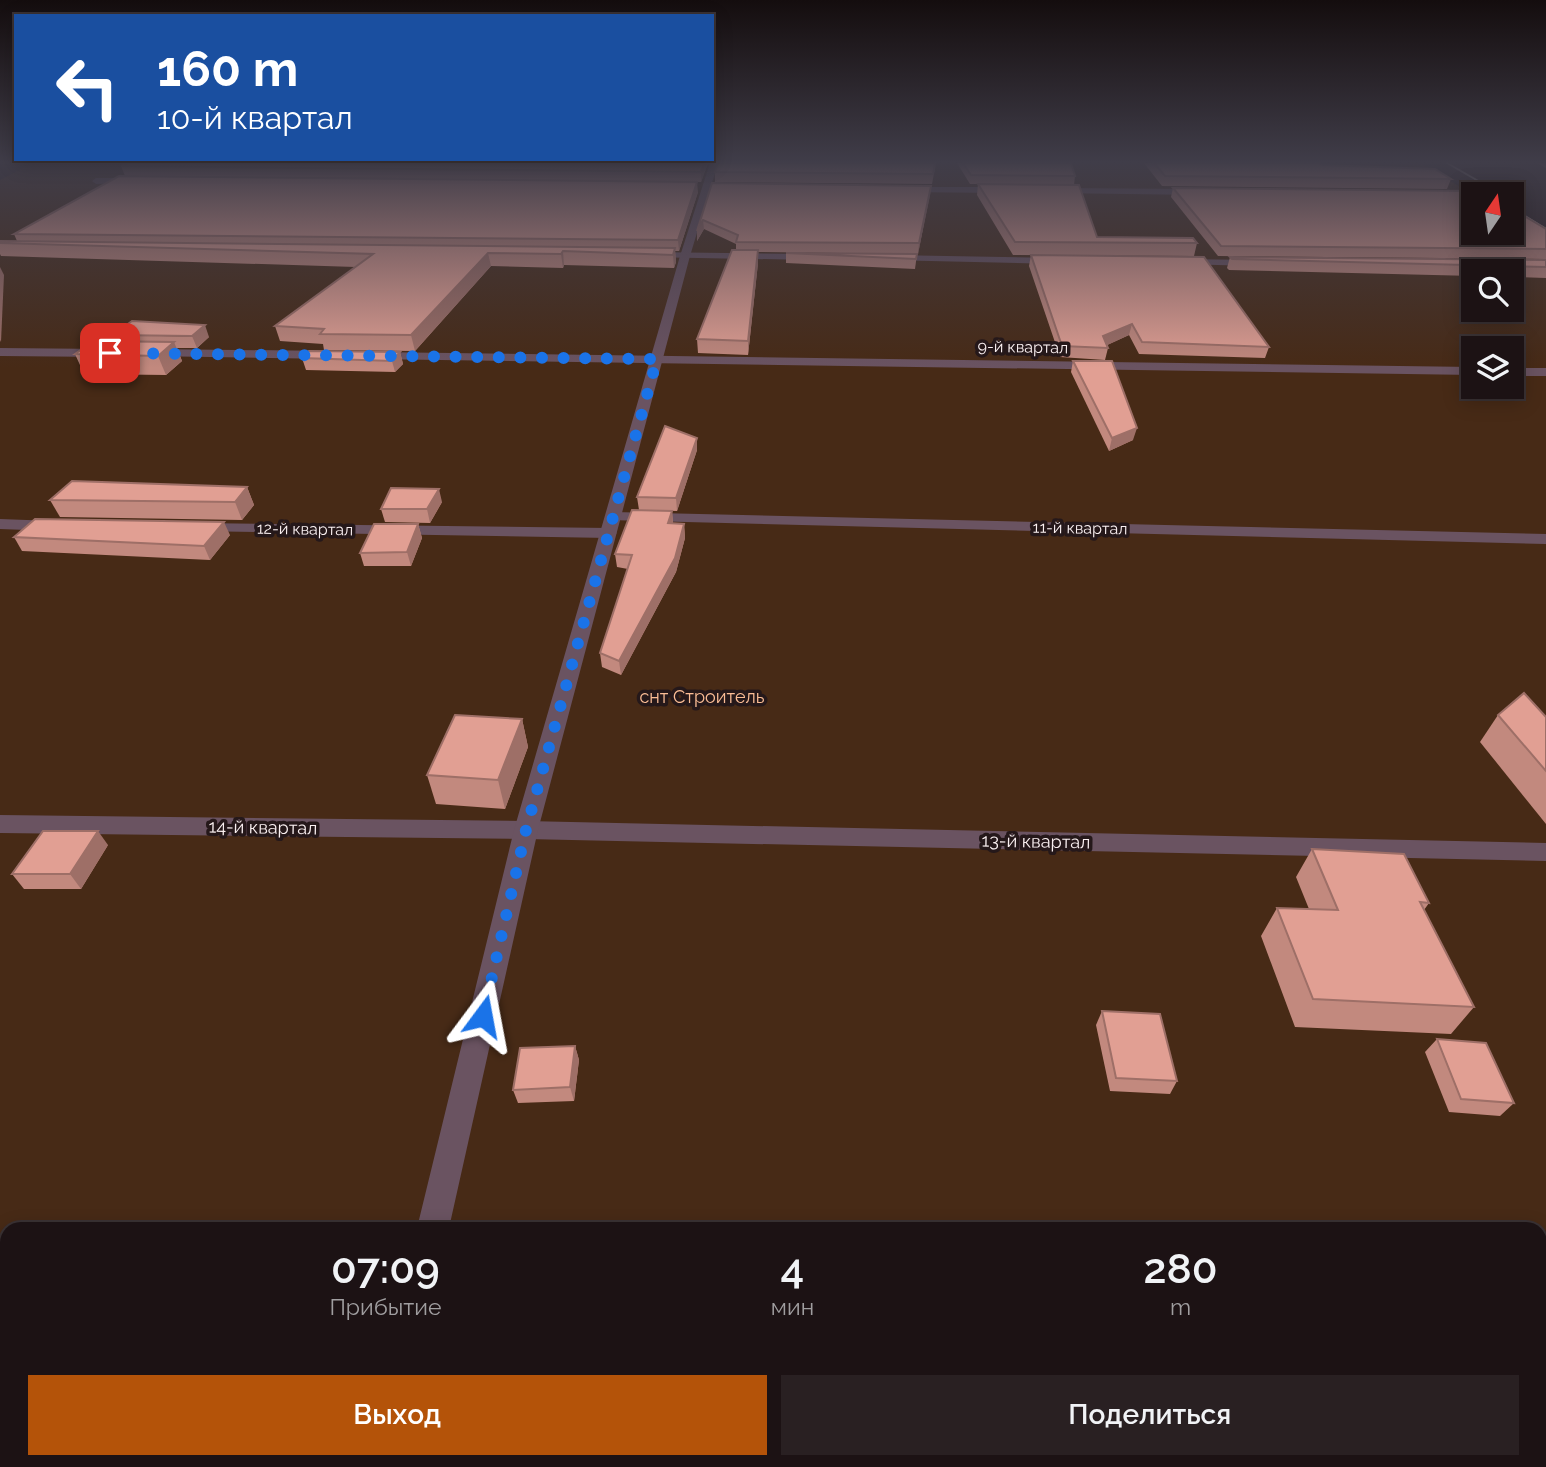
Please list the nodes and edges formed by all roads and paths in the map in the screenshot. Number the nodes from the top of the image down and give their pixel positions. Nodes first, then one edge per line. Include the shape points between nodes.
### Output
1 (693, 231) edge
2 (643, 255) edge
3 (685, 256) junction
4 (823, 258) edge
5 (878, 258) edge
6 (1070, 261) edge
7 (1165, 262) edge
8 (1268, 264) edge
9 (0, 352) edge
10 (126, 353) edge
11 (140, 353) edge
12 (349, 355) edge
13 (363, 355) edge
14 (657, 359) junction
15 (1461, 371) edge
16 (1524, 372) edge
17 (1546, 372) edge
18 (0, 524) edge
19 (612, 525) junction
20 (70, 526) edge
21 (180, 528) edge
22 (1546, 538) edge
23 (0, 824) edge
24 (526, 830) junction
25 (1546, 852) edge
26 (434, 1222) edge

1 - 3 street
2 - 3 street
3 - 4 street
3 - 14 street
5 - 6 street
7 - 8 street
9 - 10 street
11 - 12 street
13 - 14 street, 9-й квартал
14 - 15 street, 9-й квартал
14 - 19 street
16 - 17 street
18 - 20 street
19 - 21 street, 12-й квартал
19 - 22 street, 11-й квартал
19 - 24 street
23 - 24 street, 14-й квартал
24 - 25 street, 13-й квартал
24 - 26 street

